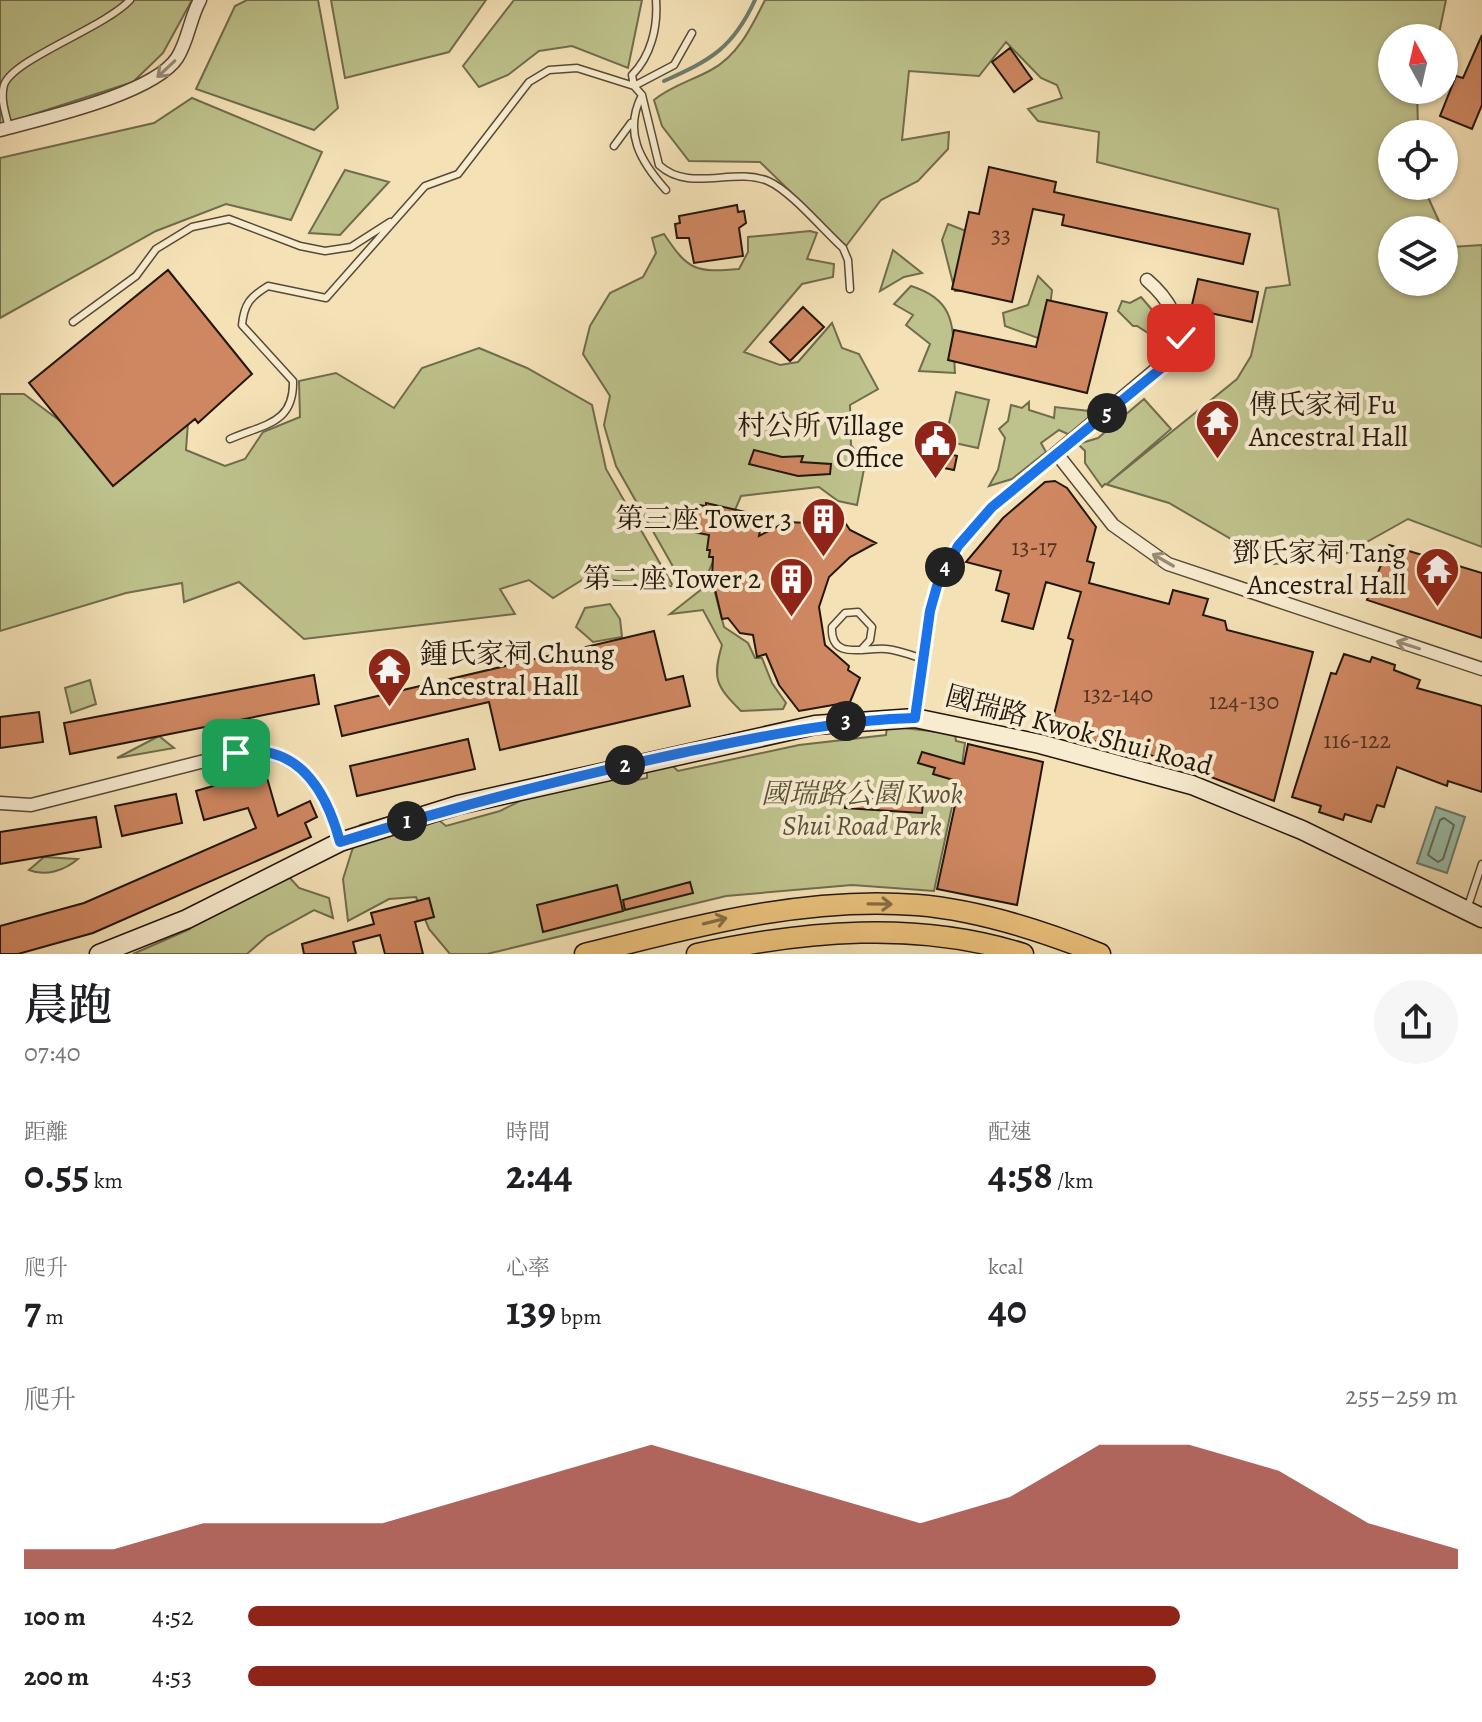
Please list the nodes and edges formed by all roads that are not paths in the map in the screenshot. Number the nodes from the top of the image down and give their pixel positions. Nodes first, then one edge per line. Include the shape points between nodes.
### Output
1 (130, 0) edge
2 (200, 0) edge
3 (656, 0) edge
4 (692, 33) dead end
5 (634, 86) junction
6 (642, 95) junction
7 (633, 120) junction
8 (5, 129) edge
9 (614, 146) dead end
10 (666, 190) dead end
11 (400, 216) junction
12 (1147, 280) dead end
13 (850, 289) dead end
14 (73, 322) dead end
15 (230, 439) dead end
16 (1057, 454) junction
17 (872, 634) junction
18 (890, 649) junction
19 (861, 650) junction
20 (923, 659) junction
21 (1482, 669) edge
22 (915, 718) junction
23 (0, 803) edge
24 (340, 842) junction
25 (1482, 864) edge
26 (1474, 914) edge
27 (706, 953) edge
28 (99, 954) edge
29 (585, 954) edge
30 (1023, 954) edge
31 (1100, 954) edge

1 - 8 lane via 98,26 24,64 5,81
2 -> 8 street via 179,56 164,73 137,89
3 - 5 lane via 653,34 646,57 632,75
4 - 5 lane via 674,65
5 - 6 lane
5 - 11 lane via 577,68 549,70 529,82 458,174 425,186
6 - 7 lane
6 - 13 lane via 655,155 666,171 682,178 755,178 776,186 843,248
7 - 9 lane
7 - 10 lane via 634,142 645,167
11 - 14 lane via 351,247 325,251 229,219 192,227 156,249 136,276
11 - 15 lane via 326,298 268,286 250,297 242,325 293,381 294,402 285,415
12 - 16 street via 1173,313 1181,338 1178,351
16 - 20 street via 992,507 958,546 937,586
21 -> 16 street via 1168,564 1113,525
17 - 18 lane
17 - 19 lane
17 - 19 lane via 869,620 858,612 834,621 831,634 837,645 848,652
18 - 19 lane
18 - 20 lane
20 - 22 street
22 - 24 street, 國瑞路 Kwok Shui Road via 815,725 612,768 458,805
22 - 26 street, 國瑞路 Kwok Shui Road via 1040,744 1192,785 1302,830
23 - 24 street via 31,805 236,753 262,752 293,760 308,773 334,819
24 - 28 street, 國瑞路 Kwok Shui Road via 187,919
25 - 26 lane
27 - 30 main road via 801,935 855,933 946,939
29 -> 31 main road via 729,918 867,904 929,906 1011,923

